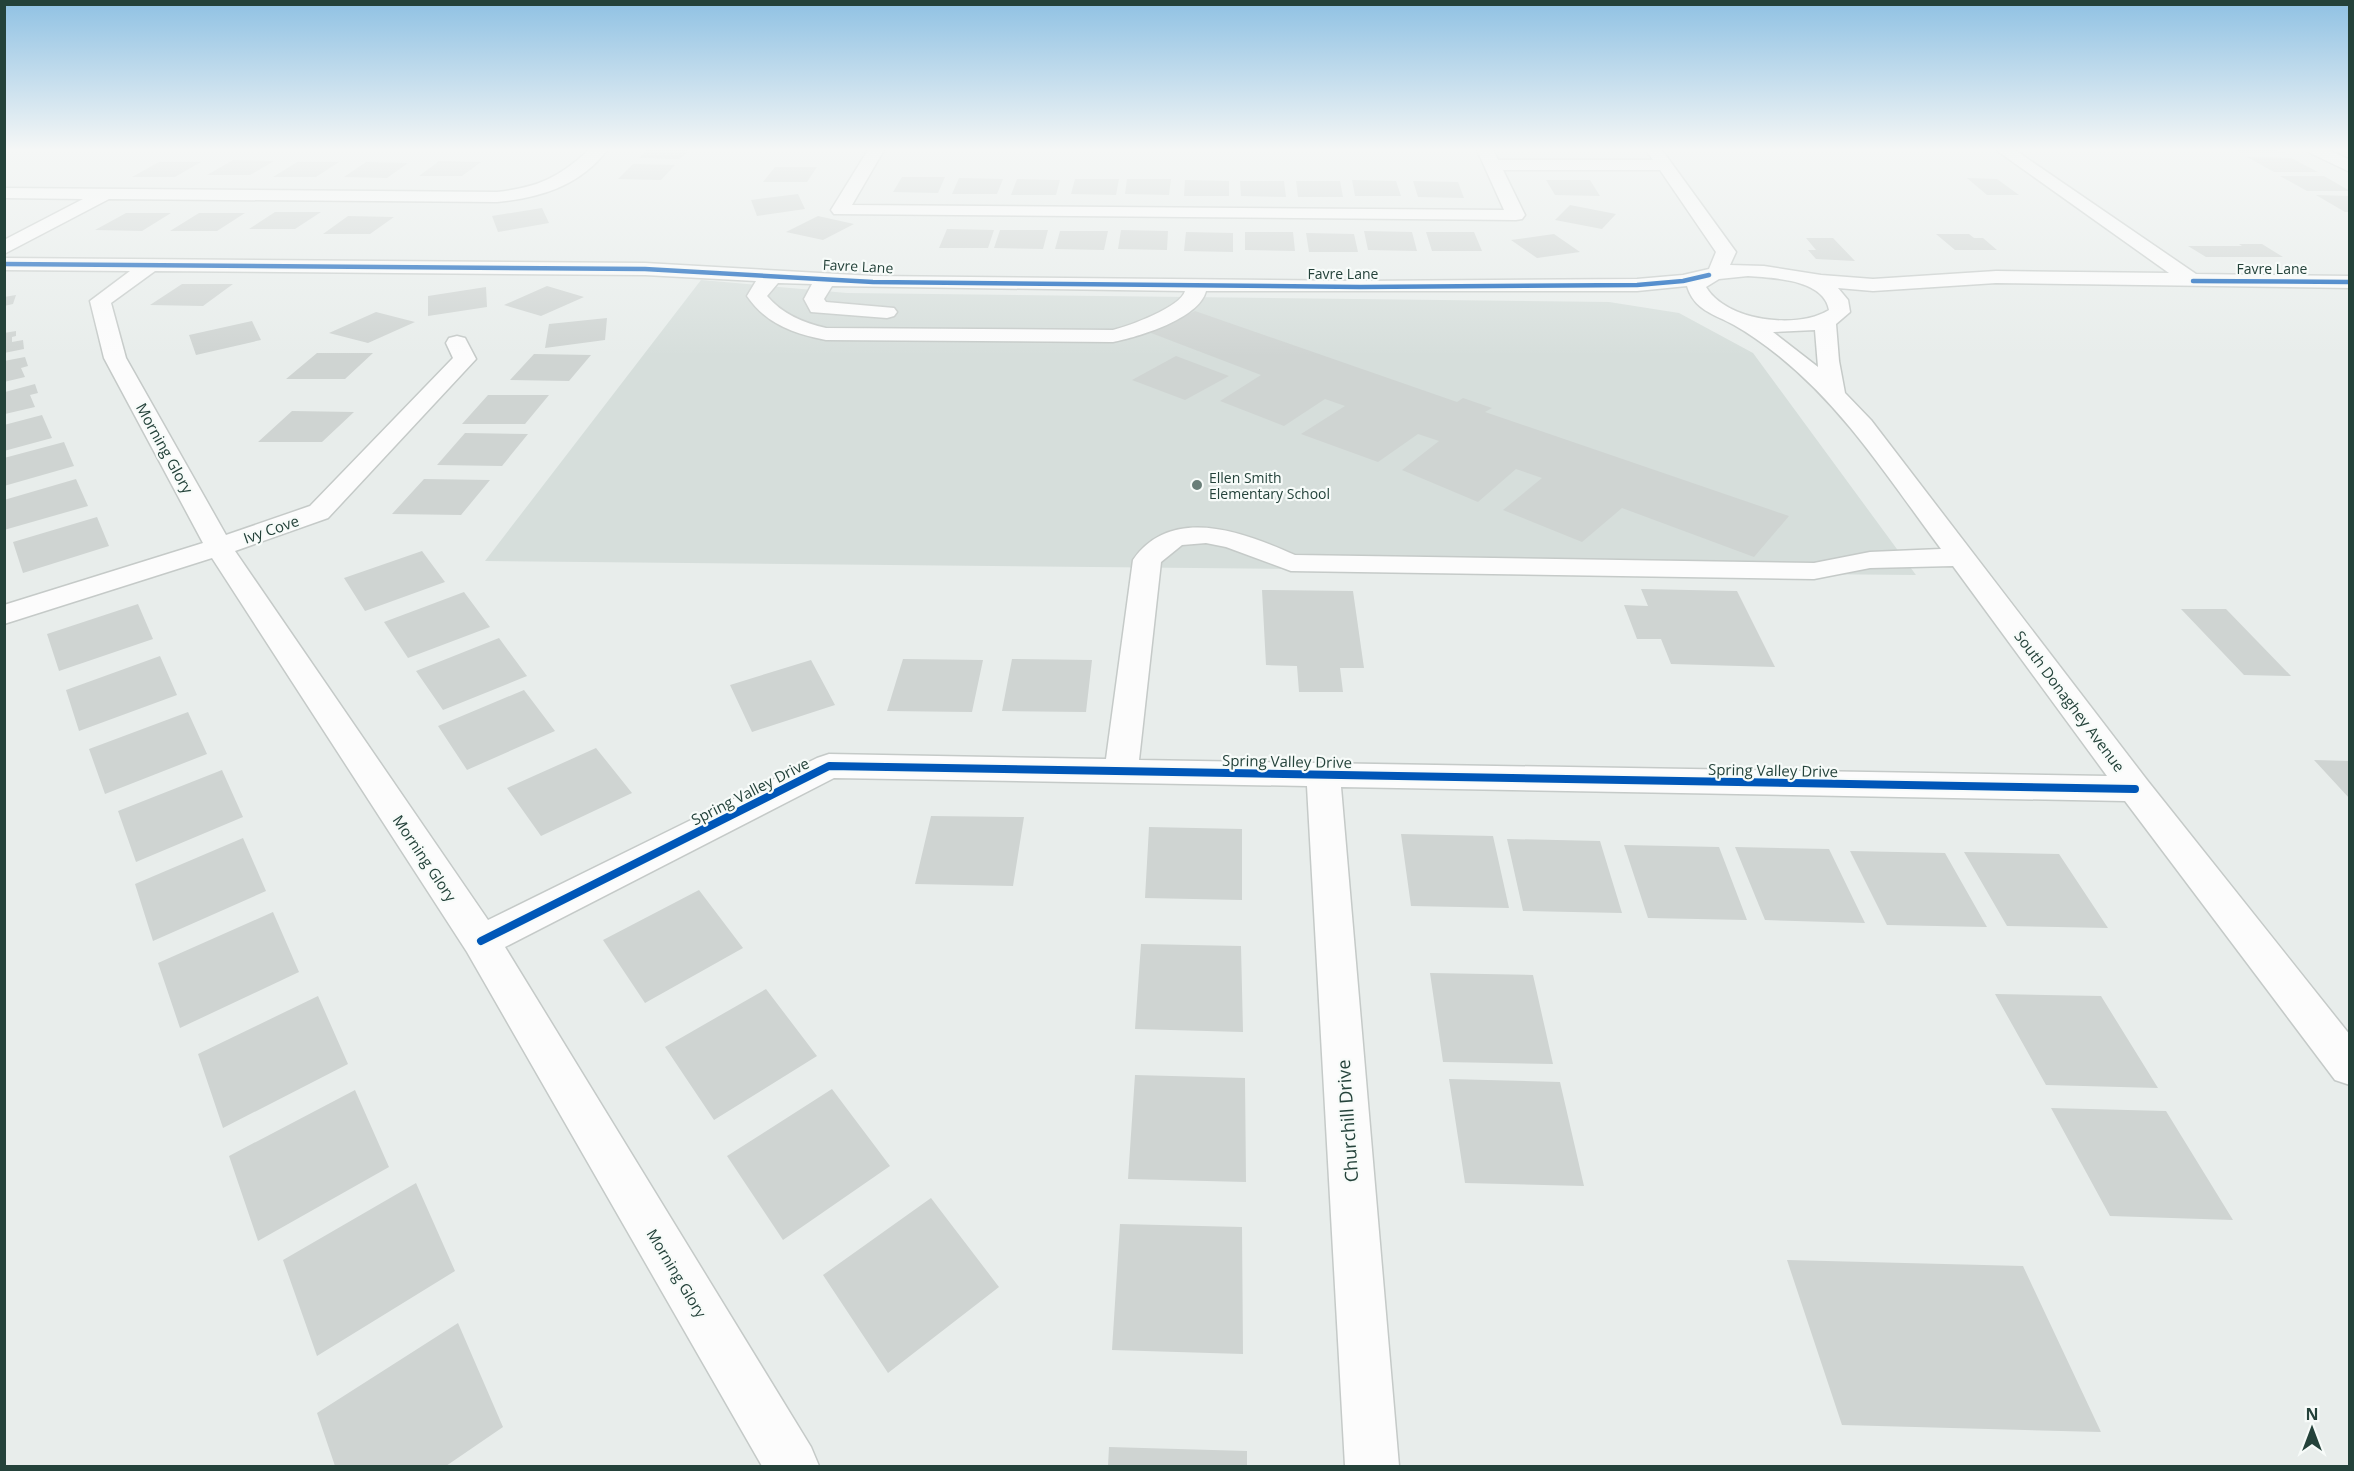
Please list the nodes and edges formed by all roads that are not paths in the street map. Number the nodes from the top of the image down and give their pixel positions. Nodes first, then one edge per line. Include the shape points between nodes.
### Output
1 (59, 219) edge
2 (1704, 219) edge
3 (2103, 219) edge
4 (1718, 237) junction
5 (4, 248) edge
6 (4, 264) edge
7 (151, 265) junction
8 (1713, 274) junction
9 (774, 275) junction
10 (1789, 275) junction
11 (826, 278) junction
12 (2193, 281) junction
13 (2349, 282) edge
14 (1197, 285) junction
15 (1900, 285) junction
16 (1581, 287) junction
17 (907, 312) dead end
18 (1728, 315) junction
19 (1832, 317) junction
20 (457, 343) dead end
21 (1834, 393) junction
22 (219, 547) junction
23 (1963, 558) junction
24 (4, 615) edge
25 (1121, 771) junction
26 (1323, 775) junction
27 (2135, 789) junction
28 (481, 941) junction
29 (2349, 1066) edge
30 (792, 1467) edge
31 (1372, 1467) edge

1 - 5 street
2 - 4 street
3 - 12 street
4 - 8 street via 1726,252
4 - 10 street
6 - 7 street, Favre Lane
7 - 9 street, Favre Lane via 645,269
7 - 22 street, Morning Glory via 100,301 115,358
8 - 10 street, Favre Lane via 1748,270
8 - 16 street, Favre Lane via 1658,284
8 - 18 street via 1700,281 1696,287 1698,295
9 - 11 street, Favre Lane
9 - 14 street via 757,296 762,304 796,327 826,334 1113,336 1133,332 1188,305
10 - 15 street, Favre Lane via 1848,284
10 - 19 street via 1836,296 1841,304
11 - 14 street, Favre Lane via 1015,293
11 - 17 street via 814,299 818,308
12 - 13 street, Favre Lane
12 - 15 street, Favre Lane via 1996,277
14 - 16 street, Favre Lane
15 - 19 street, Favre Lane via 1886,295
16 - 18 street, Favre Lane via 1641,292
18 - 19 street, Favre Lane via 1786,326
18 - 21 street, South Donaghey Avenue via 1765,334
19 - 21 street via 1828,361
20 - 22 street, Ivy Cove via 465,359 319,512
21 - 23 street, South Donaghey Avenue
22 - 24 street, Ivy Cove
22 - 28 street, Morning Glory
23 - 25 street via 1883,557 1814,571 1291,563 1231,540 1207,535 1177,538 1158,548 1147,560
23 - 27 street, South Donaghey Avenue
25 - 26 street, Spring Valley Drive
25 - 28 street, Spring Valley Drive via 829,766
26 - 27 street, Spring Valley Drive
26 - 31 street, Churchill Drive
27 - 29 street, South Donaghey Avenue
28 - 30 street, Morning Glory

